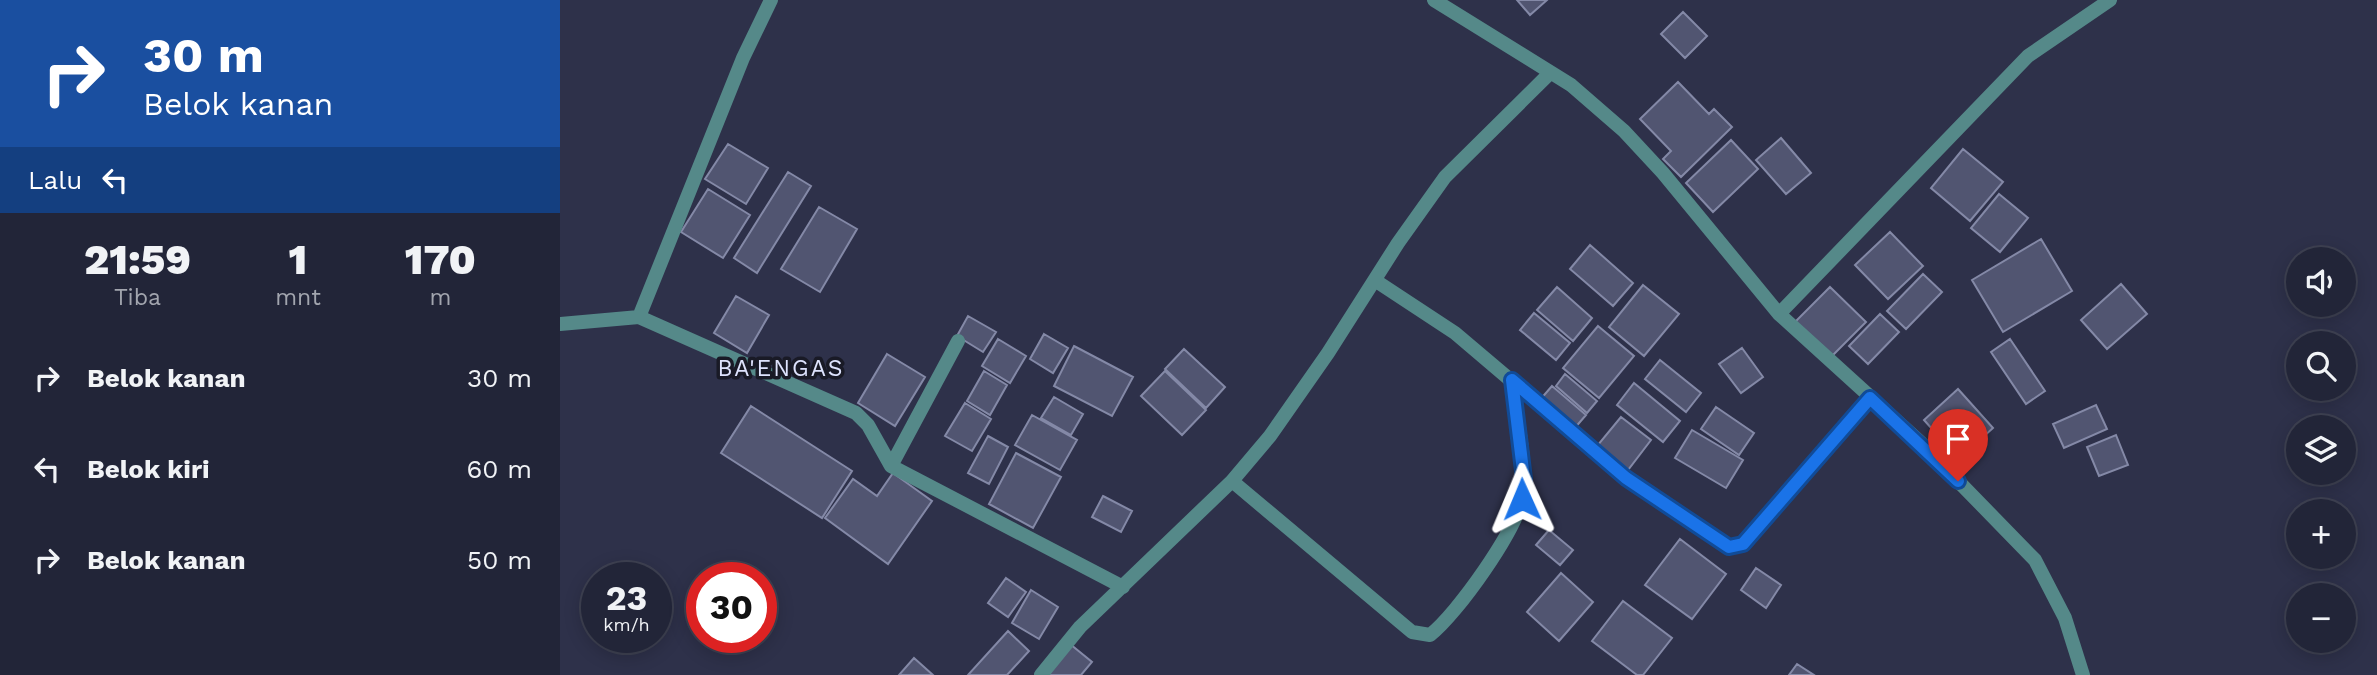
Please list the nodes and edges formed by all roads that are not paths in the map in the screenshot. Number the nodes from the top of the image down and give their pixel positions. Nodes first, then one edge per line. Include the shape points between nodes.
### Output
1 (771, 0) edge
2 (1434, 0) edge
3 (2110, 0) edge
4 (1549, 74) junction
5 (1376, 281) junction
6 (1779, 314) junction
7 (639, 317) junction
8 (560, 324) edge
9 (957, 341) dead end
10 (1512, 380) junction
11 (1870, 398) junction
12 (891, 466) junction
13 (1232, 481) junction
14 (1123, 587) junction
15 (1041, 675) edge
16 (2083, 675) edge

1 - 7 street
2 - 4 street
3 - 6 street via 2028,56
4 - 5 street via 1445,177
4 - 6 street via 1589,98 1624,131
5 - 10 street via 1455,333
5 - 13 street via 1270,436
6 - 11 street
7 - 8 street
7 - 12 street via 856,413
9 - 12 street
10 - 11 street via 1626,478 1714,539 1736,548
10 - 13 street via 1524,479 1522,499 1494,556 1430,635 1412,632
11 - 16 street via 1920,442 2035,560 2065,618
12 - 14 street
13 - 14 street
14 - 15 street via 1080,627

